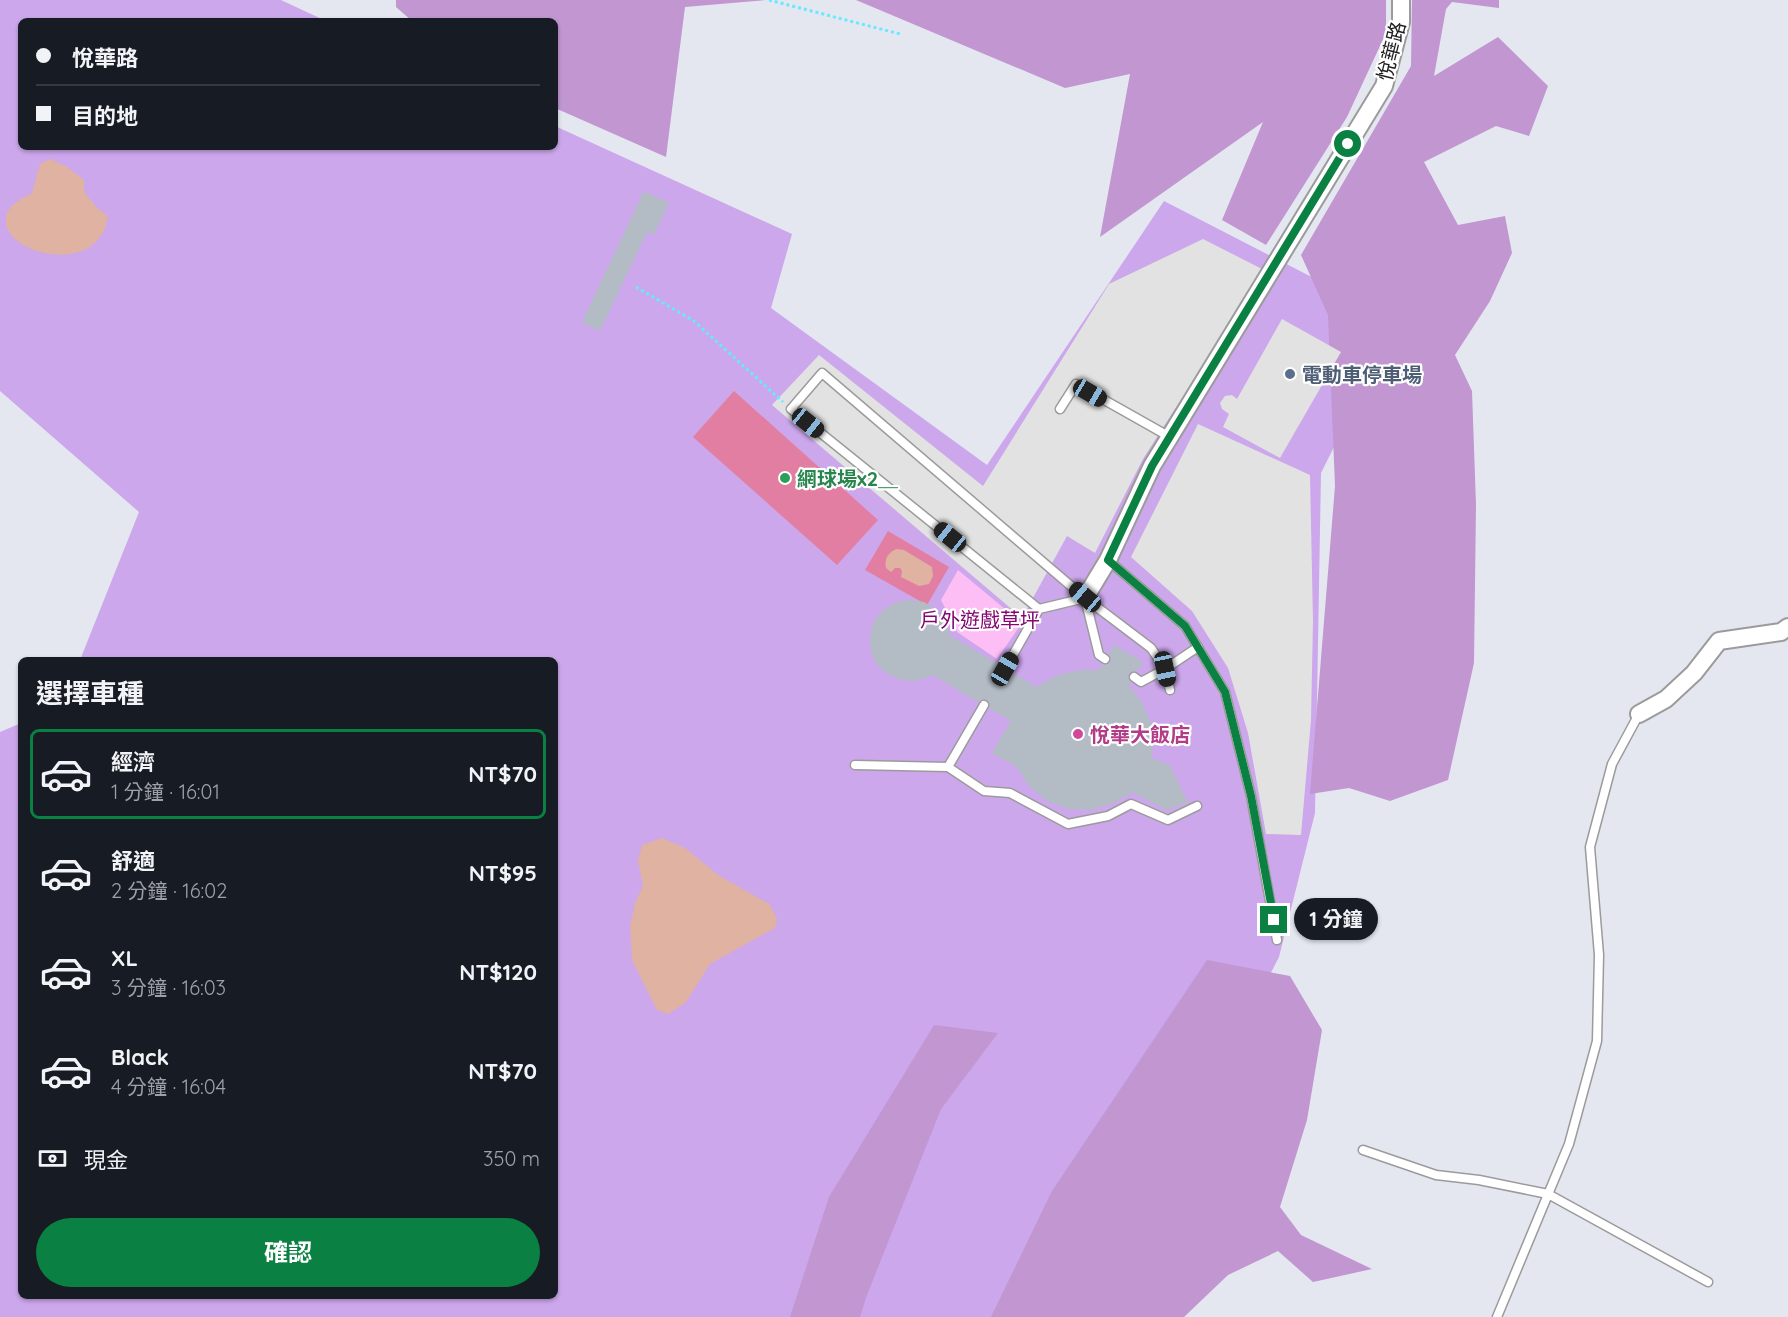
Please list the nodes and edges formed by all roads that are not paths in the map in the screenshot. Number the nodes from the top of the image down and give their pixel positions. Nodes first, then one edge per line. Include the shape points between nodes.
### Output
1 (1401, 0) edge
2 (1060, 409) dead end
3 (1170, 437) junction
4 (1108, 560) junction
5 (1085, 597) junction
6 (1039, 609) junction
7 (1788, 627) edge
8 (1198, 646) junction
9 (1105, 659) dead end
10 (1005, 669) dead end
11 (1165, 669) junction
12 (1134, 677) dead end
13 (1170, 690) dead end
14 (984, 705) dead end
15 (1639, 714) joint
16 (855, 765) dead end
17 (948, 767) junction
18 (1197, 806) dead end
19 (1277, 940) dead end
20 (1363, 1150) dead end
21 (1548, 1194) junction
22 (1708, 1282) dead end
23 (1497, 1317) edge

1 - 3 street, 悅華路 via 1401,22 1384,86
2 - 3 lane via 1076,384
3 - 4 street, 悅華路 via 1152,466
4 - 5 street, 悅華路
4 - 8 lane via 1185,626
5 - 6 lane
5 - 6 lane via 822,373 791,409
5 - 9 lane via 1098,655
5 - 11 lane via 1151,648
6 - 10 lane
7 - 15 street via 1781,632 1719,641 1694,673 1666,699
8 - 11 lane
8 - 19 lane via 1225,692 1251,796
11 - 12 lane via 1141,682
11 - 13 lane
14 - 17 lane
15 - 21 lane via 1612,764 1590,847 1599,955 1597,1041 1569,1144
16 - 17 lane
17 - 18 lane via 984,791 1010,793 1068,825 1108,816 1131,804 1168,820
20 - 21 lane via 1436,1175
21 - 22 lane
21 - 23 lane

